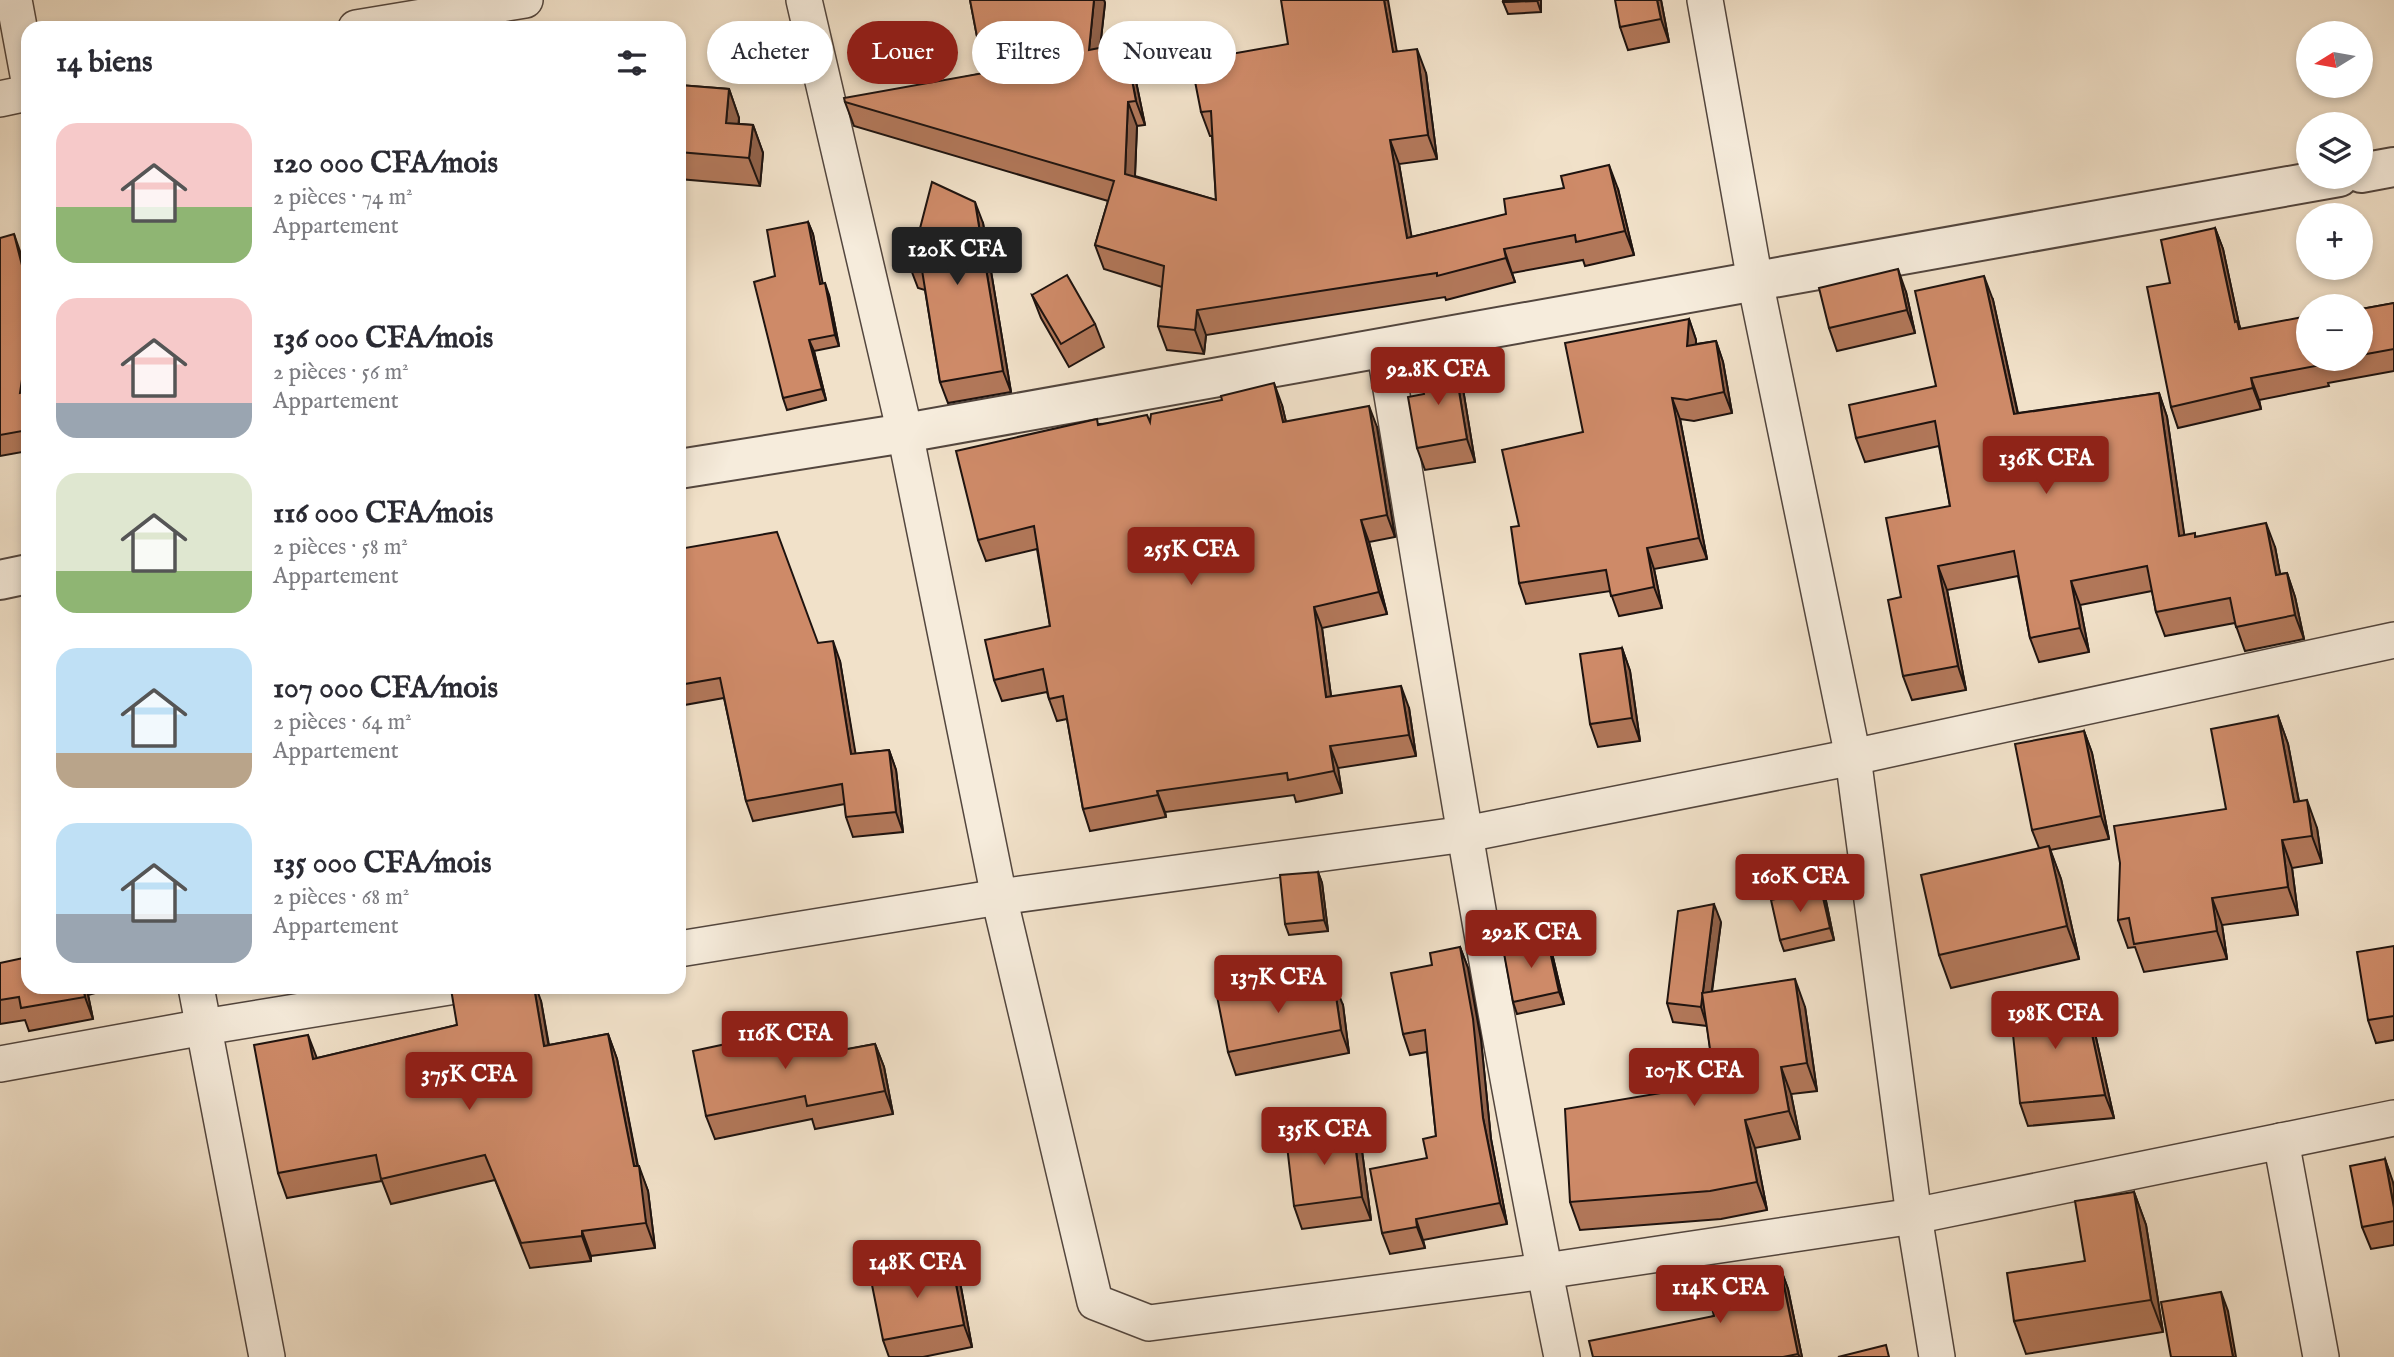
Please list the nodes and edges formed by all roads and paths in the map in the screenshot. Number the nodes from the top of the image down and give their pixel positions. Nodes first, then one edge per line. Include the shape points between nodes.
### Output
1 (14, 0) edge
2 (525, 0) edge
3 (804, 0) edge
4 (1705, 0) edge
5 (403, 9) edge
6 (373, 21) edge
7 (21, 38) edge
8 (21, 94) edge
9 (0, 99) edge
10 (2394, 167) edge
11 (2373, 171) edge
12 (2296, 185) edge
13 (1755, 281) junction
14 (1384, 347) junction
15 (905, 433) junction
16 (686, 468) edge
17 (21, 576) edge
18 (0, 580) edge
19 (2394, 640) edge
20 (1853, 757) junction
21 (1466, 834) junction
22 (999, 897) junction
23 (686, 948) edge
24 (197, 994) edge
25 (406, 994) edge
26 (204, 1027) junction
27 (0, 1064) edge
28 (2394, 1118) edge
29 (2281, 1141) junction
30 (1914, 1216) junction
31 (1545, 1271) junction
32 (267, 1357) edge
33 (1562, 1357) edge
34 (1937, 1357) edge
35 (2320, 1357) edge

1 - 7 street
2 - 5 street
3 - 15 street
4 - 13 street
5 - 6 street
8 - 9 street
10 - 11 street
12 - 13 street
13 - 14 street
13 - 20 street
14 - 15 street
14 - 21 street
15 - 16 street
15 - 22 street
17 - 18 street
19 - 20 street
20 - 21 street
20 - 30 street
21 - 22 street
21 - 31 street
22 - 23 street
22 - 31 street via 1095,1302 1149,1322
24 - 26 street
25 - 26 street
26 - 27 street
26 - 32 street
28 - 29 street
29 - 30 street
29 - 35 street
30 - 31 street
30 - 34 street
31 - 33 street

